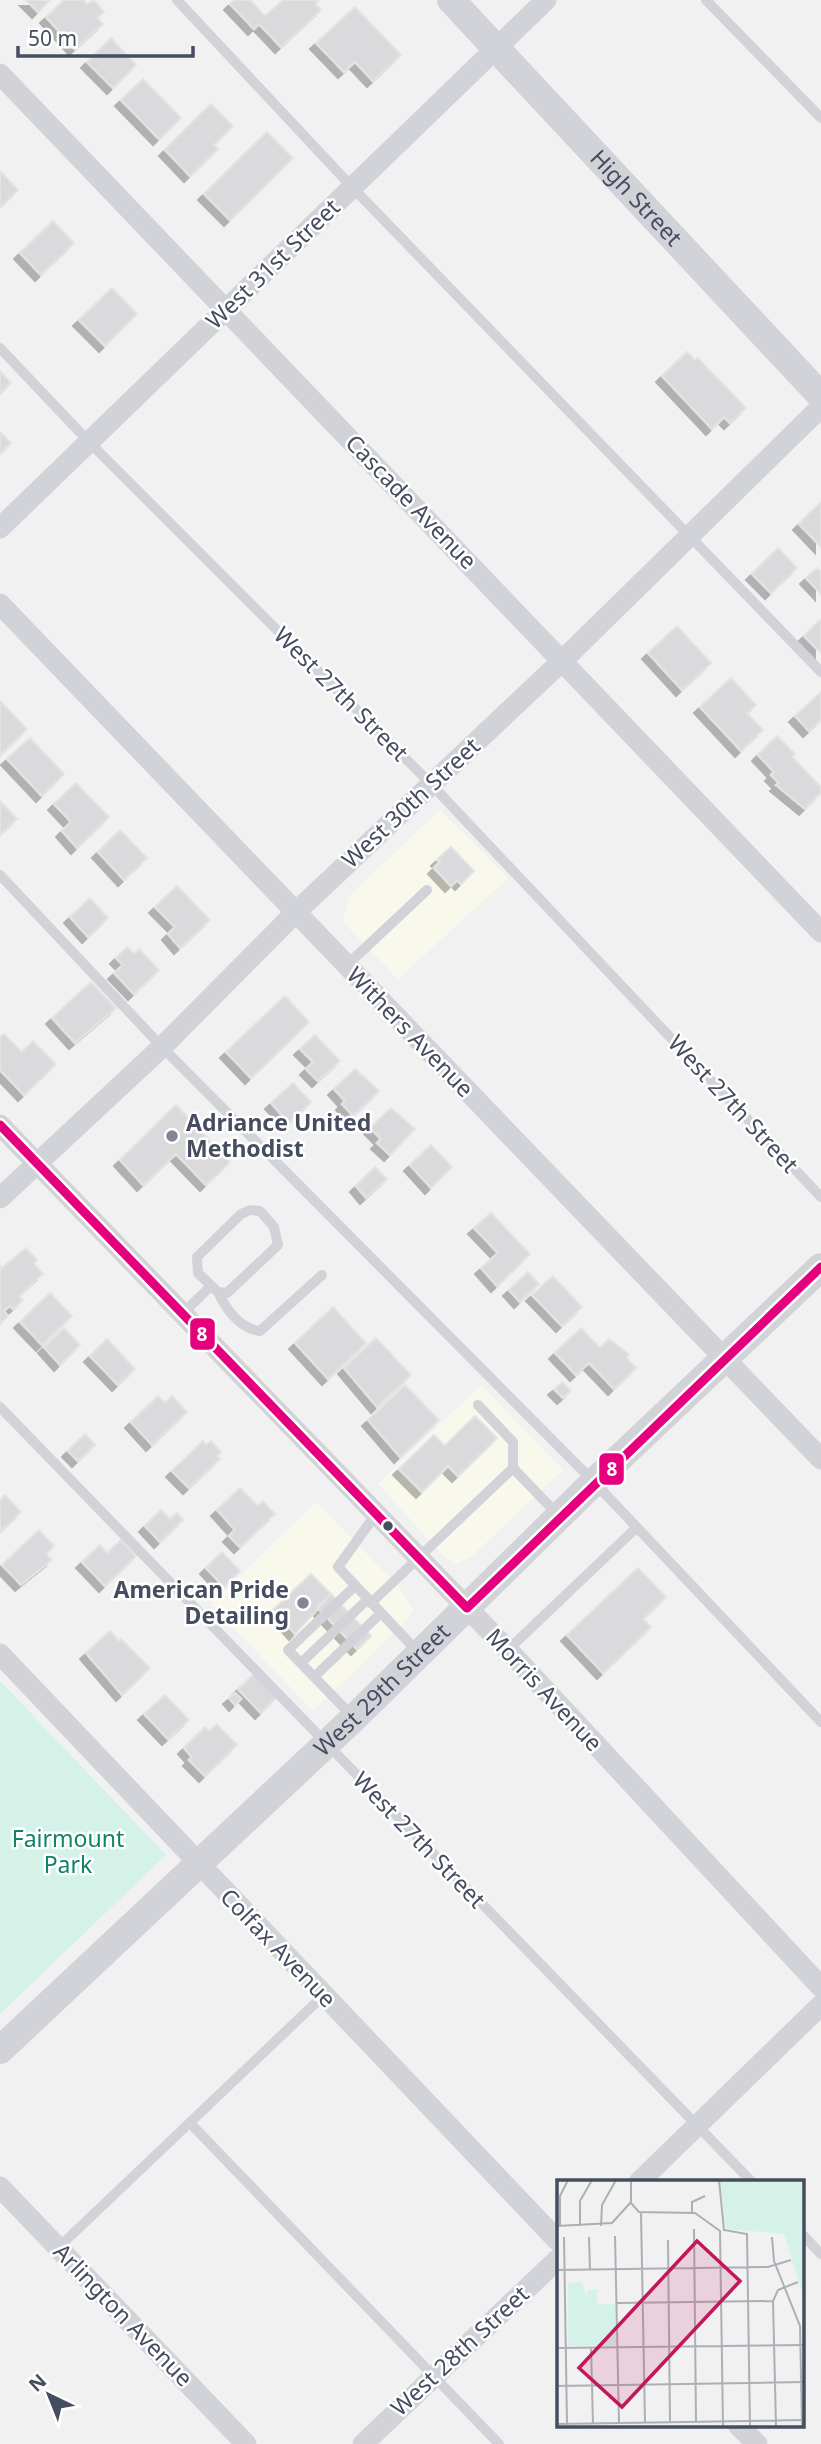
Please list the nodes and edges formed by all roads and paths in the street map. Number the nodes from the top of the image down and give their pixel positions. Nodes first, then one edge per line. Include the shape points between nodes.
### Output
1 (177, 0) edge
2 (451, 0) edge
3 (546, 0) edge
4 (706, 0) edge
5 (496, 47) junction
6 (0, 74) edge
7 (821, 118) edge
8 (352, 187) junction
9 (225, 311) junction
10 (0, 348) edge
11 (821, 396) edge
12 (821, 407) edge
13 (89, 442) junction
14 (0, 528) edge
15 (689, 536) junction
16 (0, 604) edge
17 (563, 660) junction
18 (821, 672) edge
19 (431, 784) junction
20 (0, 875) edge
21 (426, 890) dead end
22 (296, 912) junction
23 (821, 932) edge
24 (347, 965) junction
25 (162, 1047) junction
26 (0, 1125) edge
27 (36, 1163) junction
28 (0, 1198) edge
29 (821, 1198) edge
30 (821, 1267) edge
31 (322, 1275) dead end
32 (215, 1289) junction
33 (182, 1314) junction
34 (723, 1358) junction
35 (478, 1405) dead end
36 (0, 1407) edge
37 (821, 1460) edge
38 (513, 1468) junction
39 (594, 1482) junction
40 (376, 1514) junction
41 (560, 1517) junction
42 (636, 1528) junction
43 (419, 1558) junction
44 (355, 1586) junction
45 (370, 1601) junction
46 (467, 1608) junction
47 (381, 1613) junction
48 (508, 1650) junction
49 (0, 1654) edge
50 (419, 1654) junction
51 (301, 1663) junction
52 (314, 1677) junction
53 (354, 1718) junction
54 (821, 1722) edge
55 (326, 1745) junction
56 (196, 1863) junction
57 (821, 1987) edge
58 (324, 1995) junction
59 (821, 2005) edge
60 (0, 2050) edge
61 (190, 2123) junction
62 (698, 2124) junction
63 (641, 2180) edge
64 (750, 2180) edge
65 (0, 2187) edge
66 (804, 2236) edge
67 (557, 2240) edge
68 (59, 2247) junction
69 (821, 2254) edge
70 (557, 2260) edge
71 (434, 2375) junction
72 (739, 2426) edge
73 (246, 2444) edge
74 (363, 2444) edge
75 (499, 2444) edge
76 (757, 2444) edge

1 - 8 lane
2 - 5 street, High Street
3 - 5 street, West 31st Street
4 - 7 lane
5 - 8 street, West 31st Street
5 - 11 street, High Street
6 - 9 street, Cascade Avenue
8 - 9 street, West 31st Street
8 - 15 lane
9 - 13 street, West 31st Street
9 - 17 street, Cascade Avenue
10 - 13 lane, West 27th Street
12 - 15 street, West 30th Street
13 - 14 street, West 31st Street
13 - 19 lane, West 27th Street
15 - 17 street, West 30th Street
15 - 18 lane
16 - 22 street, Withers Avenue
17 - 19 street, West 30th Street
17 - 23 street, Cascade Avenue
19 - 22 street, West 30th Street
19 - 29 lane, West 27th Street
20 - 25 lane
21 - 24 lane
22 - 24 street, Withers Avenue
22 - 25 street, West 30th Street
24 - 34 street, Withers Avenue
25 - 27 street, West 30th Street
25 - 39 lane
26 - 27 street, Morris Avenue
27 - 28 street, West 30th Street
27 - 33 street, Morris Avenue
30 - 34 street, West 29th Street
31 - 32 lane via 260,1331 237,1320
32 - 32 lane via 227,1293 278,1245 274,1227 260,1212 242,1214 197,1257 198,1273
32 - 33 lane
33 - 40 street, Morris Avenue
34 - 37 street, Withers Avenue
34 - 39 street, West 29th Street
35 - 38 lane via 513,1442
36 - 55 lane, West 27th Street
38 - 41 lane
38 - 43 lane
39 - 41 street, West 29th Street
39 - 42 lane
40 - 43 street, Morris Avenue
40 - 44 lane via 338,1567
41 - 46 street, West 29th Street
42 - 48 lane
42 - 54 lane
43 - 45 lane
43 - 46 street, Morris Avenue
44 - 45 lane
44 - 51 lane via 288,1650
45 - 47 lane
45 - 51 lane
46 - 48 street, Morris Avenue
46 - 50 street, West 29th Street
47 - 50 lane
47 - 52 lane
48 - 57 street, Morris Avenue
49 - 56 street, Colfax Avenue
50 - 53 street, West 29th Street
51 - 52 lane
52 - 53 lane
53 - 55 street, West 29th Street
55 - 56 street, West 29th Street
55 - 62 lane, West 27th Street
56 - 58 street, Colfax Avenue
56 - 60 street, West 29th Street
58 - 61 lane
58 - 67 street, Colfax Avenue
59 - 62 street
61 - 68 lane
61 - 71 lane
62 - 63 street
62 - 64 lane, West 27th Street
65 - 68 street, Arlington Avenue
66 - 69 lane
68 - 73 street, Arlington Avenue
70 - 71 street, West 28th Street
71 - 74 street, West 28th Street
71 - 75 lane
72 - 76 street

